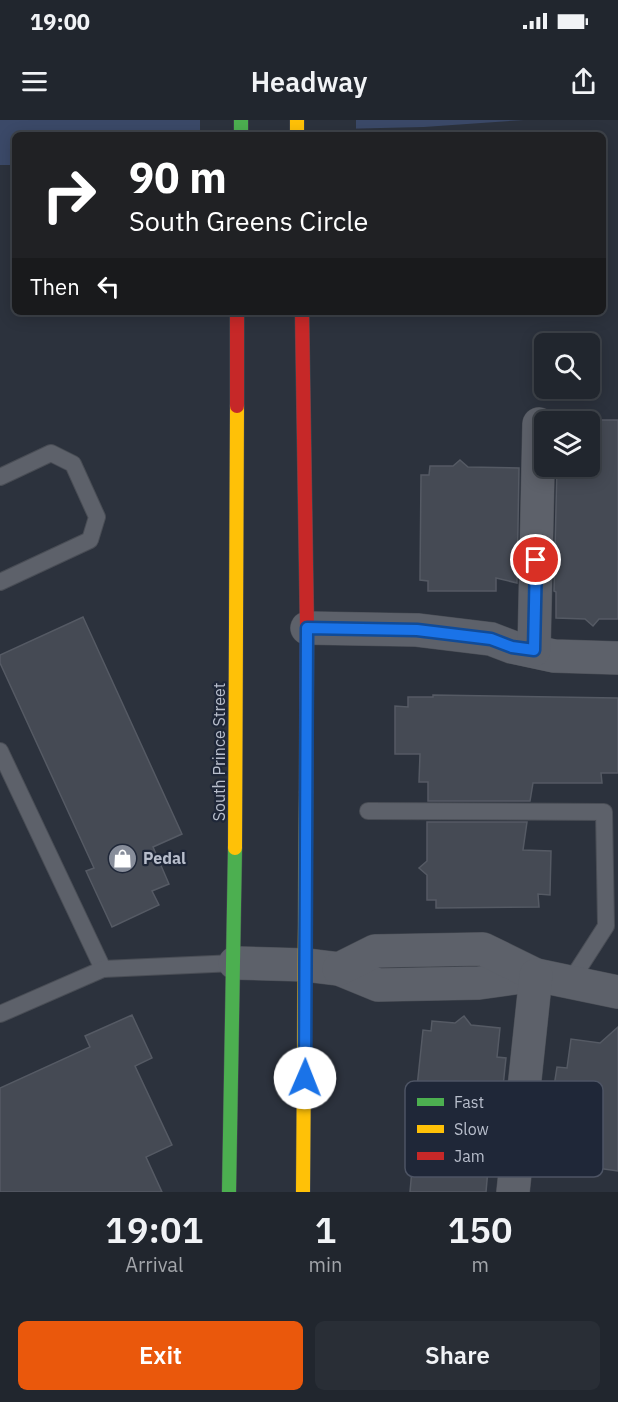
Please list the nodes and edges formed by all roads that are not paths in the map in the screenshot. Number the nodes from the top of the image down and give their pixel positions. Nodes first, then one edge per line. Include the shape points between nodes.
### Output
1 (237, 315) edge
2 (302, 315) edge
3 (0, 477) edge
4 (538, 477) edge
5 (0, 582) edge
6 (307, 628) junction
7 (534, 650) junction
8 (618, 658) edge
9 (0, 751) edge
10 (368, 811) dead end
11 (234, 963) junction
12 (306, 965) junction
13 (102, 969) junction
14 (536, 975) junction
15 (570, 982) junction
16 (618, 992) edge
17 (0, 1014) edge
18 (525, 1081) edge
19 (515, 1177) edge
20 (229, 1192) edge
21 (303, 1192) edge
22 (513, 1192) edge

1 - 11 street, South Prince Street
2 - 6 street
3 - 5 lane via 51,453 73,464 97,517 90,540
4 - 7 street
6 - 7 street via 417,630 491,639
6 - 12 street
7 - 8 street via 554,656
9 - 13 lane
10 - 15 lane via 604,812 606,926
11 - 12 street
11 - 13 lane
11 - 20 street, South Prince Street
12 - 14 street via 339,969 378,985 479,983
12 - 21 street
13 - 17 lane
14 - 15 street
14 - 18 street
15 - 16 street
19 - 22 street

